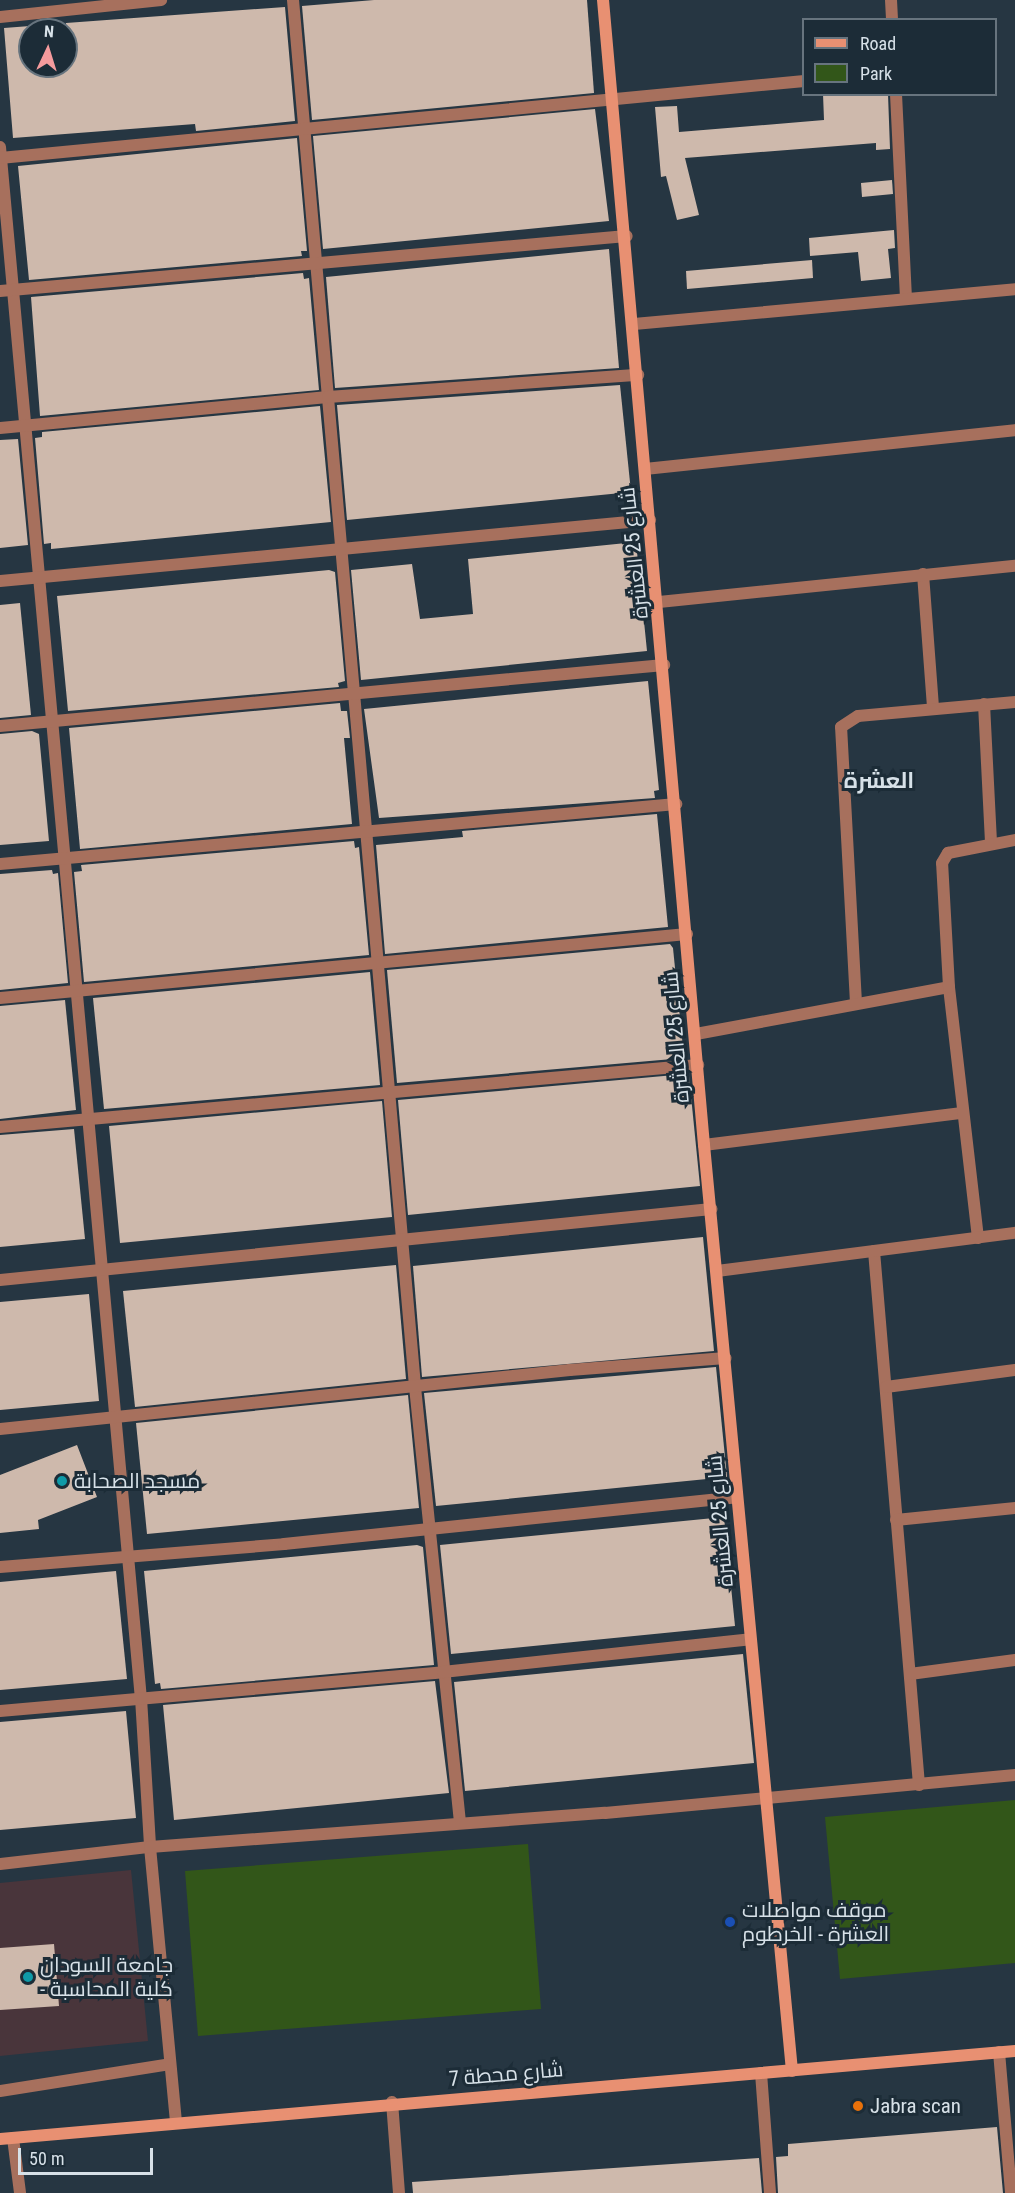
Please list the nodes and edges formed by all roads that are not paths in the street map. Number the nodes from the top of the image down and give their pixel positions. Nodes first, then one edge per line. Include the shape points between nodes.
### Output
1 (161, 0) edge
2 (294, 0) edge
3 (603, 0) edge
4 (891, 0) edge
5 (0, 17) edge
6 (892, 18) edge
7 (802, 81) edge
8 (896, 96) edge
9 (612, 101) junction
10 (304, 128) junction
11 (0, 154) edge
12 (627, 236) junction
13 (314, 266) junction
14 (13, 290) junction
15 (1015, 290) edge
16 (0, 291) edge
17 (906, 299) junction
18 (634, 324) junction
19 (638, 375) junction
20 (328, 397) junction
21 (25, 425) junction
22 (0, 428) edge
23 (1015, 430) edge
24 (645, 469) junction
25 (650, 520) junction
26 (341, 550) junction
27 (1015, 566) edge
28 (923, 574) junction
29 (40, 577) junction
30 (0, 581) edge
31 (659, 602) junction
32 (664, 665) junction
33 (353, 694) junction
34 (1015, 702) edge
35 (984, 704) junction
36 (933, 707) junction
37 (53, 720) junction
38 (0, 726) edge
39 (676, 804) junction
40 (364, 830) junction
41 (1015, 840) edge
42 (991, 843) junction
43 (65, 857) junction
44 (0, 864) edge
45 (687, 934) junction
46 (376, 966) junction
47 (949, 987) junction
48 (77, 990) junction
49 (0, 999) edge
50 (856, 1003) junction
51 (696, 1034) junction
52 (698, 1065) junction
53 (390, 1095) junction
54 (962, 1113) junction
55 (87, 1121) junction
56 (0, 1127) edge
57 (704, 1145) junction
58 (711, 1209) junction
59 (1015, 1233) edge
60 (978, 1238) junction
61 (402, 1239) junction
62 (874, 1251) junction
63 (102, 1270) junction
64 (717, 1271) junction
65 (0, 1280) edge
66 (726, 1358) junction
67 (1015, 1370) edge
68 (415, 1387) junction
69 (886, 1387) junction
70 (115, 1417) junction
71 (0, 1429) edge
72 (737, 1497) junction
73 (1015, 1508) edge
74 (896, 1520) junction
75 (429, 1530) junction
76 (129, 1556) junction
77 (0, 1567) edge
78 (750, 1639) junction
79 (1015, 1660) edge
80 (443, 1672) junction
81 (910, 1674) junction
82 (141, 1698) junction
83 (0, 1711) edge
84 (1015, 1775) edge
85 (919, 1785) junction
86 (765, 1799) junction
87 (460, 1821) junction
88 (150, 1847) junction
89 (0, 1864) edge
90 (1015, 2051) edge
91 (999, 2052) junction
92 (170, 2064) junction
93 (792, 2071) junction
94 (761, 2073) junction
95 (0, 2091) edge
96 (392, 2102) junction
97 (176, 2123) junction
98 (13, 2138) junction
99 (0, 2139) edge
100 (20, 2193) edge
101 (399, 2193) edge
102 (770, 2193) edge
103 (1011, 2193) edge

1 - 5 street
2 - 10 street
3 - 9 street, شارع 25 العشرة
4 - 6 street
7 - 9 street
8 - 17 street
9 - 10 street
9 - 12 street, شارع 25 العشرة
10 - 11 street
10 - 13 street
11 - 14 street
12 - 13 street
12 - 18 street, شارع 25 العشرة
13 - 14 street
13 - 20 street
14 - 16 street
14 - 21 street
15 - 17 street
17 - 18 street
18 - 19 street, شارع 25 العشرة
19 - 20 street
19 - 24 street, شارع 25 العشرة
20 - 21 street
20 - 26 street
21 - 22 street
21 - 29 street
23 - 24 street
24 - 25 street, شارع 25 العشرة
25 - 26 street
25 - 31 street, شارع 25 العشرة
26 - 29 street
26 - 33 street
27 - 28 street
28 - 31 street
28 - 36 street
29 - 30 street
29 - 37 street
31 - 32 street, شارع 25 العشرة
32 - 33 street
32 - 39 street, شارع 25 العشرة
33 - 37 street
33 - 40 street
34 - 35 street
35 - 36 street
35 - 42 street
36 - 50 street via 858,716 841,727
37 - 38 street
37 - 43 street
39 - 40 street
39 - 45 street, شارع 25 العشرة
40 - 43 street
40 - 46 street
41 - 42 street
42 - 47 street via 948,853 942,863
43 - 44 street
43 - 48 street
45 - 46 street
45 - 51 street, شارع 25 العشرة
46 - 48 street
46 - 53 street
47 - 50 street
47 - 54 street
48 - 49 street
48 - 55 street
50 - 51 street
51 - 52 street, شارع 25 العشرة
52 - 53 street
52 - 57 street, شارع 25 العشرة
53 - 55 street
53 - 61 street
54 - 57 street
54 - 60 street
55 - 56 street
55 - 63 street
57 - 58 street, شارع 25 العشرة
58 - 61 street
58 - 64 street, شارع 25 العشرة
59 - 60 street
60 - 62 street
61 - 63 street
61 - 68 street
62 - 64 street
62 - 69 street
63 - 65 street
63 - 70 street
64 - 66 street, شارع 25 العشرة
66 - 68 street
66 - 72 street, شارع 25 العشرة
67 - 69 street
68 - 70 street
68 - 75 street
69 - 74 street
70 - 71 street
70 - 76 street
72 - 75 street
72 - 78 street, شارع 25 العشرة
73 - 74 street
74 - 81 street
75 - 76 street
75 - 80 street
76 - 77 street
76 - 82 street
78 - 80 street
78 - 86 street, شارع 25 العشرة
79 - 81 street
80 - 82 street
80 - 87 street
81 - 85 street
82 - 83 street
82 - 88 street
84 - 85 street
85 - 86 street
86 - 87 street
86 - 93 street, شارع 25 العشرة
87 - 88 street
88 - 89 street
88 - 92 street
90 - 91 street, شارع محطة 7
91 - 93 street, شارع محطة 7
91 - 103 street
92 - 95 street
92 - 97 street
93 - 94 street, شارع محطة 7
94 - 96 street, شارع محطة 7
94 - 102 street
96 - 97 street, شارع محطة 7
96 - 101 street
97 - 98 street, شارع محطة 7
98 - 99 street, شارع محطة 7
98 - 100 street

